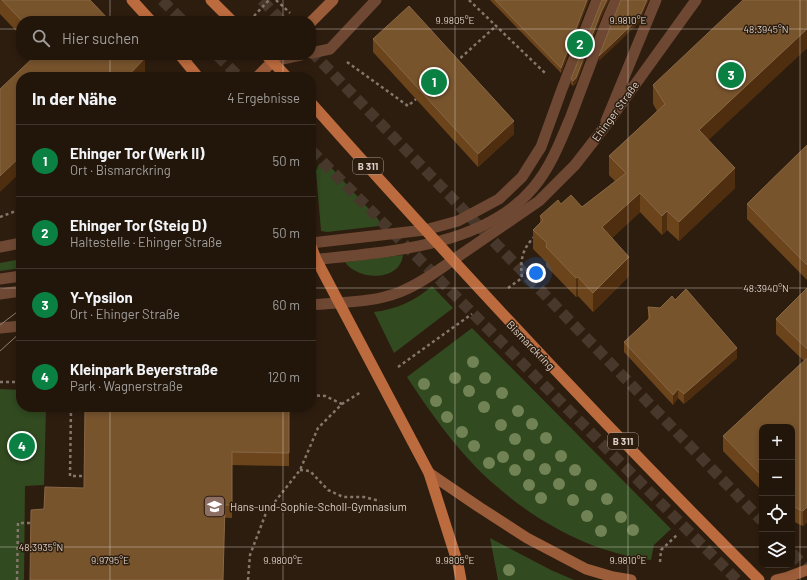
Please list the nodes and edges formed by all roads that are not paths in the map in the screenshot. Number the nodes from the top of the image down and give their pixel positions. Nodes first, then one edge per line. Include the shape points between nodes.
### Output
1 (132, 0) edge
2 (211, 0) edge
3 (333, 0) edge
4 (376, 0) edge
5 (597, 0) edge
6 (616, 0) edge
7 (656, 0) edge
8 (696, 0) edge
9 (146, 16) edge
10 (227, 16) edge
11 (316, 17) edge
12 (316, 52) edge
13 (184, 60) edge
14 (271, 60) edge
15 (275, 60) edge
16 (194, 72) edge
17 (261, 72) edge
18 (284, 72) edge
19 (316, 109) edge
20 (603, 129) junction
21 (533, 188) junction
22 (523, 211) junction
23 (500, 215) junction
24 (425, 230) junction
25 (316, 242) edge
26 (437, 242) junction
27 (16, 244) edge
28 (0, 247) edge
29 (316, 259) edge
30 (453, 260) junction
31 (316, 262) edge
32 (16, 277) edge
33 (0, 279) edge
34 (16, 292) edge
35 (0, 294) edge
36 (340, 302) junction
37 (316, 304) edge
38 (16, 326) edge
39 (0, 328) edge
40 (429, 474) junction
41 (807, 570) edge
42 (807, 573) edge
43 (461, 580) edge
44 (631, 580) edge
45 (759, 580) edge
46 (776, 580) edge
47 (800, 580) edge

1 - 9 main road
2 - 10 main road
3 - 11 main road
4 - 12 street via 330,49
5 - 24 street via 541,147 522,177 499,199 458,221
6 - 21 street via 557,148
7 - 20 street
8 - 20 street, Ehinger Straße
13 - 16 main road
14 - 17 main road
15 - 18 main road
19 - 24 main road, Bismarckring / B 311
20 - 22 street, Ehinger Straße via 571,170 539,201
21 - 22 street
21 - 23 street
22 - 23 street, Ehinger Straße
22 - 30 street, Ehinger Straße
23 - 26 street via 468,233
24 - 25 street
24 - 26 main road, Bismarckring / B 311
26 - 29 street
26 - 30 main road, Bismarckring / B 311
27 - 28 street
30 - 36 street, Ehinger Straße via 426,279 401,292 369,300
30 - 45 main road, Bismarckring / B 311
31 - 36 main road
32 - 33 street
34 - 35 street
36 - 37 street, Ehinger Straße
36 - 40 main road
38 - 39 street
40 - 43 main road
40 - 44 main road via 527,538 586,569
41 - 46 main road
42 - 47 main road

